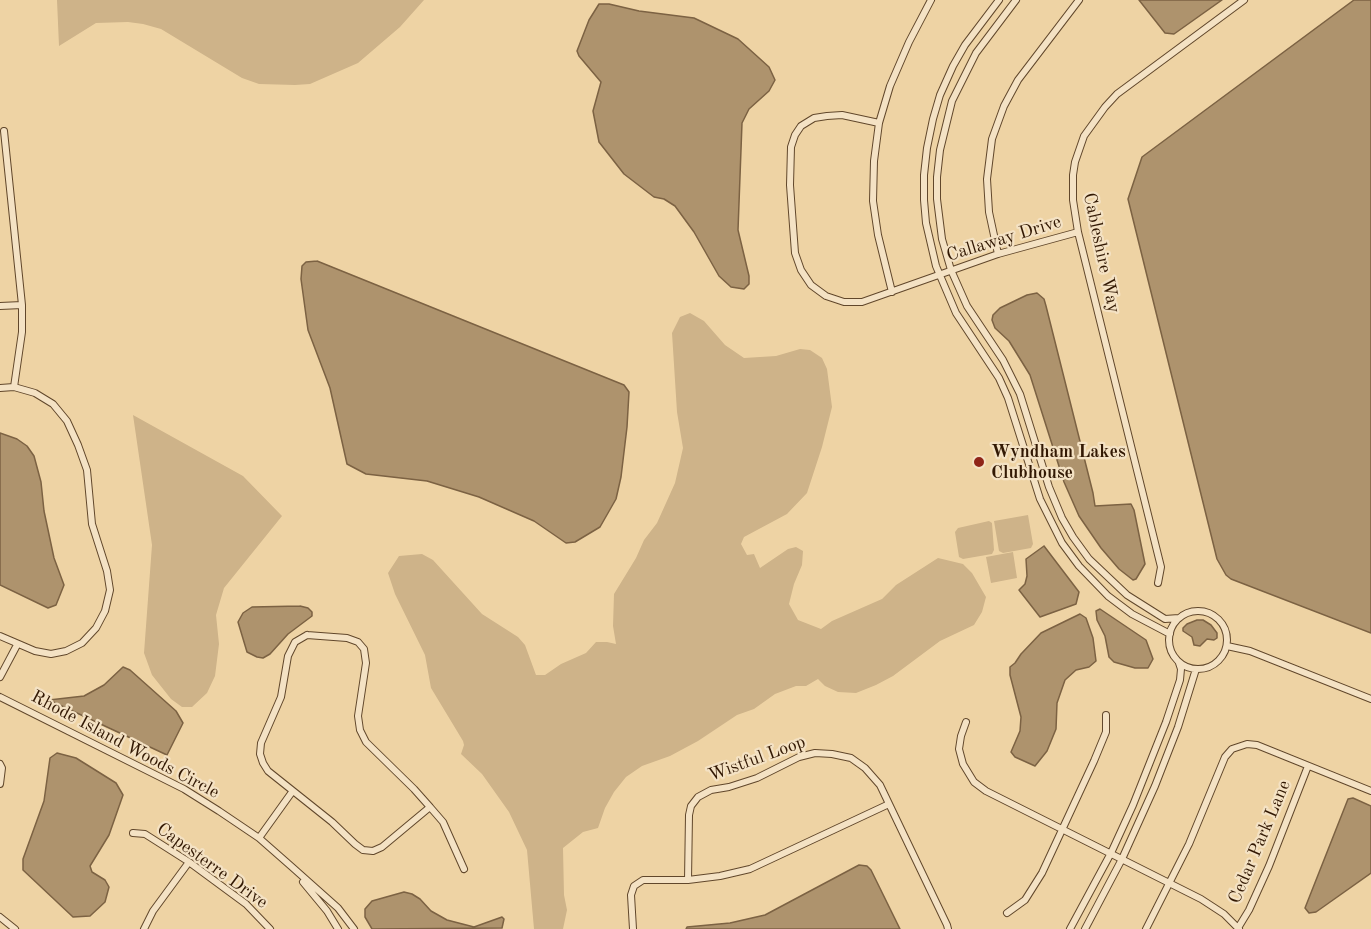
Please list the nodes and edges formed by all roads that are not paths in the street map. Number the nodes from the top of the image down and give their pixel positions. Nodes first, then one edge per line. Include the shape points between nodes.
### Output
1 (931, 0) edge
2 (999, 0) edge
3 (1016, 0) edge
4 (1079, 0) edge
5 (1244, 0) edge
6 (879, 123) junction
7 (4, 131) dead end
8 (1078, 232) junction
9 (998, 254) junction
10 (951, 270) junction
11 (939, 275) junction
12 (892, 292) junction
13 (21, 304) junction
14 (0, 306) edge
15 (14, 387) junction
16 (0, 388) edge
17 (1052, 496) junction
18 (1040, 499) junction
19 (1158, 583) dead end
20 (1179, 618) junction
21 (1170, 634) junction
22 (0, 636) edge
23 (17, 645) junction
24 (1227, 646) junction
25 (1179, 663) junction
26 (1196, 669) junction
27 (0, 677) edge
28 (0, 697) edge
29 (1371, 699) edge
30 (1106, 715) dead end
31 (966, 722) dead end
32 (0, 764) edge
33 (1308, 766) junction
34 (0, 784) edge
35 (1371, 791) edge
36 (292, 792) junction
37 (889, 804) junction
38 (430, 807) junction
39 (1063, 830) junction
40 (133, 833) dead end
41 (259, 838) junction
42 (1111, 853) junction
43 (1122, 859) junction
44 (189, 862) junction
45 (292, 867) junction
46 (464, 869) dead end
47 (688, 880) junction
48 (1170, 882) junction
49 (1007, 913) dead end
50 (0, 917) edge
51 (266, 928) edge
52 (1239, 928) edge
53 (15, 929) edge
54 (144, 929) edge
55 (338, 929) edge
56 (354, 929) edge
57 (633, 929) edge
58 (948, 929) edge
59 (1070, 929) edge
60 (1084, 929) edge
61 (1146, 929) edge

1 - 6 street via 890,86
2 - 11 street via 953,66 933,119 924,200
3 - 10 street via 970,63 945,122 937,199
4 - 9 street via 1018,80 992,139 987,179
5 - 8 street, Cableshire Way via 1117,94 1096,117 1075,162 1072,189
6 - 12 street via 873,201
6 - 12 street, Callaway Drive via 842,115 814,118 795,135 790,185 795,253 811,285 826,296 862,302
7 - 13 street
8 - 9 street, Callaway Drive
8 - 19 street, Cableshire Way via 1161,567
9 - 10 street, Callaway Drive
10 - 11 street, Callaway Drive
10 - 17 street via 967,306 1020,394
11 - 12 street, Callaway Drive
11 - 18 street via 956,313 1008,398
13 - 14 street
13 - 15 street via 22,332
15 - 16 street
15 - 23 street via 53,404 67,421 87,470 92,524 110,590 105,611 82,643 51,654
17 - 18 street
17 - 20 street via 1073,537 1107,578 1165,619
18 - 21 street via 1062,543 1099,588 1132,614
20 - 21 street
20 - 24 street via 1196,611 1212,614 1225,629
21 - 25 street via 1170,648
22 - 23 street
23 - 27 street
24 - 26 street via 1215,664
24 - 29 street via 1251,651
25 - 26 street
25 - 42 street via 1180,680 1166,722
26 - 43 street via 1178,727
28 - 41 street, Rhode Island Woods Circle via 184,789
30 - 39 street via 1106,732
31 - 39 street via 959,749 974,782
32 - 34 street
33 - 35 street
33 - 48 street via 1257,745 1232,749
33 - 52 street, Cedar Park Lane via 1269,866
36 - 38 street via 363,850 382,847
36 - 38 street via 268,771 260,754 281,697 288,656 295,642 307,635 347,638 364,649 366,663 358,716 360,730 366,742
36 - 41 street
37 - 47 street via 750,869
37 - 47 street, Wistful Loop via 880,785 865,768 851,758 831,754 800,757 757,778 711,790 691,806
37 - 58 street, Wistful Loop
38 - 46 street via 442,822
39 - 42 street
39 - 49 street via 1025,900
40 - 44 street, Capesterre Drive via 145,834
41 - 45 street, Rhode Island Woods Circle
42 - 43 street
42 - 59 street
43 - 48 street
43 - 60 street
44 - 51 street, Capesterre Drive via 246,904
44 - 54 street
45 - 55 street, Rhode Island Woods Circle
45 - 56 street, Rhode Island Woods Circle
47 - 57 street via 643,880 634,886
48 - 52 street via 1201,898
48 - 61 street
50 - 53 street

